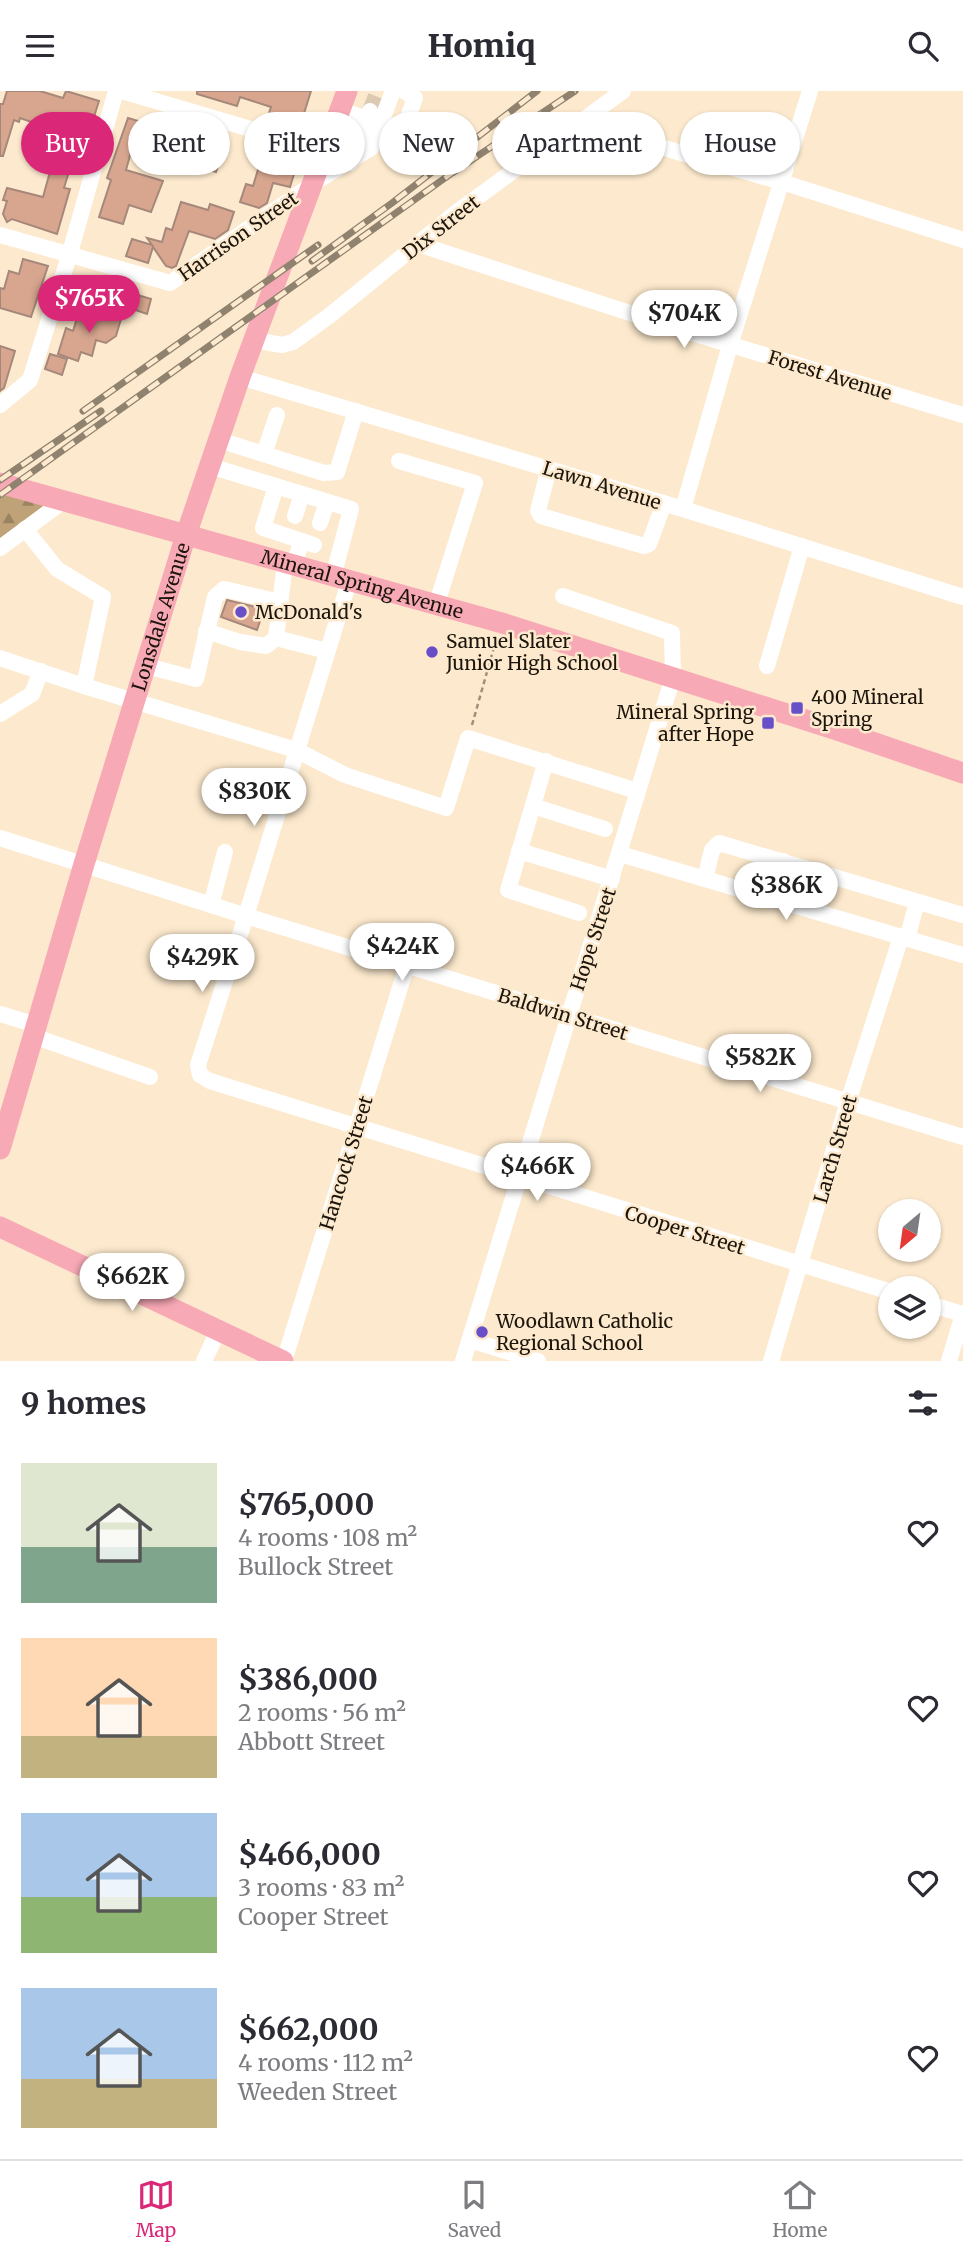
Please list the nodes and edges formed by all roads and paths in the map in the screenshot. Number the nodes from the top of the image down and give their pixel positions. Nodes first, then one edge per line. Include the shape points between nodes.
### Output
1 (116, 91) edge
2 (122, 91) edge
3 (393, 91) edge
4 (404, 91) edge
5 (623, 91) edge
6 (810, 91) edge
7 (344, 101) edge
8 (592, 112) edge
9 (373, 118) junction
10 (244, 127) edge
11 (666, 148) edge
12 (317, 175) edge
13 (508, 175) edge
14 (782, 182) junction
15 (314, 183) junction
16 (0, 235) edge
17 (963, 240) edge
18 (418, 244) junction
19 (69, 256) junction
20 (258, 331) junction
21 (730, 345) junction
22 (240, 377) junction
23 (0, 405) edge
24 (356, 411) junction
25 (277, 415) dead end
26 (963, 415) edge
27 (219, 440) junction
28 (264, 454) junction
29 (399, 461) dead end
30 (210, 466) junction
31 (549, 468) junction
32 (0, 483) edge
33 (276, 486) junction
34 (302, 494) junction
35 (62, 502) junction
36 (327, 502) junction
37 (664, 503) junction
38 (683, 509) junction
39 (296, 516) dead end
40 (320, 523) dead end
41 (25, 529) junction
42 (186, 535) junction
43 (802, 546) junction
44 (0, 548) edge
45 (289, 565) junction
46 (341, 580) junction
47 (224, 589) junction
48 (563, 596) dead end
49 (963, 597) edge
50 (280, 602) junction
51 (436, 606) junction
52 (502, 623) junction
53 (206, 631) junction
54 (276, 638) junction
55 (327, 651) junction
56 (0, 658) edge
57 (147, 666) junction
58 (767, 666) dead end
59 (41, 671) junction
60 (674, 677) junction
61 (84, 686) junction
62 (136, 702) junction
63 (0, 713) edge
64 (468, 738) junction
65 (296, 750) junction
66 (546, 761) junction
67 (963, 773) edge
68 (637, 791) junction
69 (533, 806) junction
70 (605, 829) dead end
71 (0, 838) edge
72 (519, 851) junction
73 (225, 852) dead end
74 (620, 854) junction
75 (783, 861) junction
76 (84, 864) junction
77 (612, 879) junction
78 (705, 879) junction
79 (773, 899) junction
80 (917, 902) junction
81 (211, 905) junction
82 (579, 913) dead end
83 (963, 915) edge
84 (246, 916) junction
85 (904, 938) junction
86 (963, 955) edge
87 (407, 965) junction
88 (0, 1014) edge
89 (569, 1016) junction
90 (35, 1030) junction
91 (150, 1077) dead end
92 (848, 1102) junction
93 (357, 1127) junction
94 (963, 1137) edge
95 (0, 1149) edge
96 (519, 1179) junction
97 (0, 1227) edge
98 (801, 1265) junction
99 (878, 1288) edge
100 (941, 1308) edge
101 (963, 1314) edge
102 (218, 1331) junction
103 (470, 1340) junction
104 (204, 1361) edge
105 (284, 1361) edge
106 (463, 1361) edge
107 (538, 1361) edge
108 (771, 1361) edge
109 (949, 1361) edge

1 - 19 street
2 - 10 street
3 - 9 street, Harrison Street
4 - 9 street via 415,98 405,125 397,127
5 - 8 street, Dix Street
6 - 14 street
7 - 9 street
9 - 15 street, Harrison Street via 371,148
11 - 14 street
12 - 15 main road, Lonsdale Avenue
13 - 18 street, Dix Street
14 - 17 street
14 - 21 street
15 - 19 street, Harrison Street via 170,283
15 - 20 main road, Lonsdale Avenue
16 - 19 street, Harrison Street
18 - 20 street, Dix Street via 293,342 282,345
18 - 21 street, Forest Avenue
19 - 23 street via 30,380
20 - 22 main road, Lonsdale Avenue
21 - 26 street, Forest Avenue
21 - 38 street
22 - 24 street, Lawn Avenue
22 - 27 main road, Lonsdale Avenue
24 - 28 street via 337,472 324,473
24 - 31 street, Lawn Avenue
25 - 28 street
27 - 28 street
27 - 30 main road, Lonsdale Avenue
29 - 51 street via 475,483
30 - 33 street
30 - 42 main road, Lonsdale Avenue
31 - 37 street, Lawn Avenue
31 - 37 street via 538,510 554,520 644,546 649,544
32 - 35 main road, Mineral Spring Avenue
33 - 34 street
33 - 45 street via 263,528 308,543
34 - 36 street
34 - 39 street
35 - 41 street
35 - 42 main road, Mineral Spring Avenue
36 - 40 street
36 - 46 street via 351,509
37 - 38 street, Lawn Avenue
38 - 43 street, Lawn Avenue
41 - 44 street
41 - 61 street via 57,569 103,597
42 - 45 main road, Mineral Spring Avenue
42 - 57 main road, Lonsdale Avenue
43 - 49 street, Lawn Avenue
43 - 58 street
45 - 46 main road, Mineral Spring Avenue
45 - 50 street
46 - 51 main road, Mineral Spring Avenue
46 - 55 street
47 - 50 street
47 - 53 street via 215,597
47 - 53 street via 269,607 274,614 267,635 255,638 220,626
48 - 60 street, Hope Street via 673,633
50 - 54 street
51 - 52 main road, Mineral Spring Avenue
52 - 60 main road, Mineral Spring Avenue
52 - 64 path
53 - 54 street via 266,646
53 - 57 street via 196,679
54 - 55 street
55 - 65 street
56 - 59 street
57 - 62 main road, Lonsdale Avenue
59 - 61 street
59 - 63 street via 32,694
60 - 67 main road, Mineral Spring Avenue
60 - 68 street, Hope Street
61 - 62 street
62 - 65 street
62 - 76 main road, Lonsdale Avenue
64 - 65 street via 446,808 345,775
64 - 66 street
65 - 84 street
66 - 68 street
66 - 69 street
68 - 74 street, Hope Street
69 - 70 street
69 - 72 street
71 - 76 street, Baldwin Street
72 - 77 street
72 - 82 street via 508,890
73 - 81 street
74 - 77 street, Hope Street
74 - 78 street
75 - 78 street via 719,843 712,851
75 - 79 street
75 - 80 street
76 - 81 street, Baldwin Street
76 - 90 main road, Lonsdale Avenue
77 - 89 street, Hope Street
78 - 79 street
79 - 85 street
80 - 83 street
80 - 85 street, Larch Street
81 - 84 street, Baldwin Street
84 - 87 street, Baldwin Street
84 - 93 street, Cooper Street via 198,1065 200,1075
85 - 86 street
85 - 92 street, Larch Street
87 - 89 street, Baldwin Street
87 - 93 street, Hancock Street
88 - 90 street
89 - 92 street, Baldwin Street
89 - 96 street, Hope Street
90 - 91 street
90 - 95 main road, Lonsdale Avenue
92 - 94 street, Baldwin Street
92 - 98 street, Larch Street
93 - 96 street, Cooper Street
93 - 105 street, Hancock Street
96 - 98 street, Cooper Street
96 - 103 street, Hope Street
97 - 102 main road
98 - 99 street, Cooper Street
98 - 108 street, Larch Street
100 - 101 street
101 - 109 street
102 - 104 street
102 - 105 main road
103 - 106 street, Hope Street
103 - 107 street

